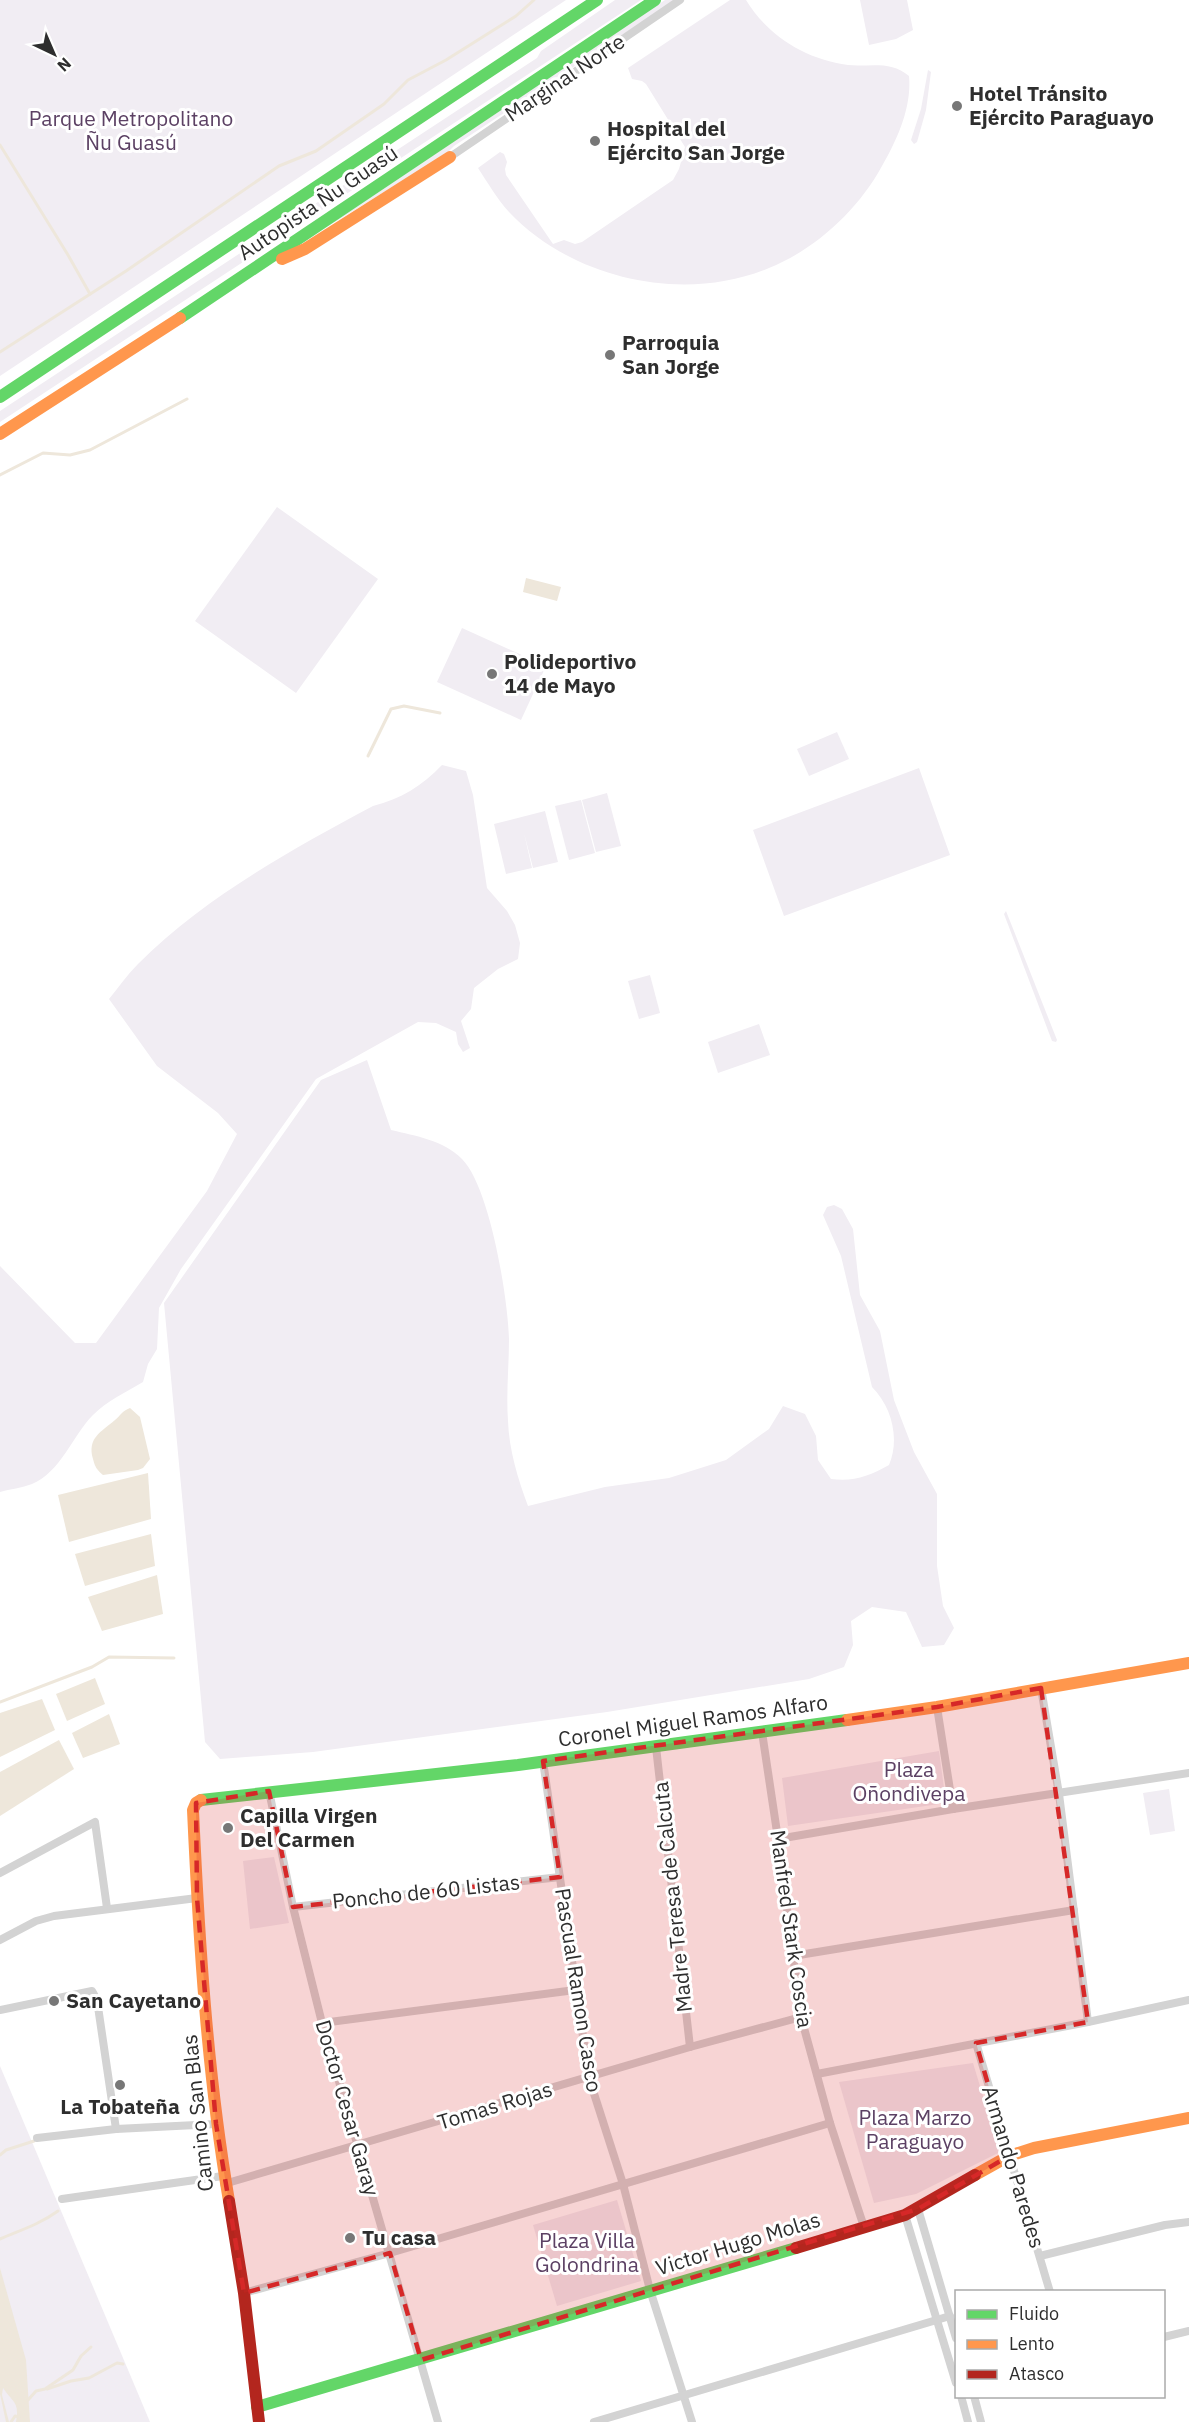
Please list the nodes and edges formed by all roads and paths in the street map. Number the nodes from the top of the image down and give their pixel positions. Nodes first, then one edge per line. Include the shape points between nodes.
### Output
1 (597, 0) edge
2 (655, 0) edge
3 (680, 0) edge
4 (450, 157) joint
5 (244, 276) junction
6 (0, 397) edge
7 (0, 434) edge
8 (1189, 1664) edge
9 (1041, 1688) junction
10 (937, 1707) junction
11 (762, 1732) junction
12 (656, 1747) junction
13 (543, 1761) junction
14 (1189, 1773) edge
15 (269, 1791) junction
16 (1059, 1794) junction
17 (200, 1800) joint
18 (953, 1809) junction
19 (778, 1839) junction
20 (0, 1873) edge
21 (560, 1877) junction
22 (197, 1898) junction
23 (293, 1907) junction
24 (107, 1908) junction
25 (1074, 1910) junction
26 (0, 1940) edge
27 (793, 1956) junction
28 (575, 1990) junction
29 (1189, 2000) edge
30 (0, 2010) edge
31 (801, 2017) junction
32 (1088, 2022) junction
33 (322, 2023) junction
34 (976, 2043) junction
35 (690, 2047) junction
36 (817, 2074) junction
37 (589, 2078) junction
38 (1189, 2118) edge
39 (830, 2123) junction
40 (216, 2124) junction
41 (116, 2129) junction
42 (37, 2138) dead end
43 (357, 2146) junction
44 (1009, 2156) junction
45 (224, 2180) junction
46 (623, 2184) junction
47 (62, 2199) dead end
48 (918, 2209) junction
49 (905, 2215) junction
50 (1189, 2222) edge
51 (864, 2226) junction
52 (390, 2253) junction
53 (1040, 2256) junction
54 (650, 2290) junction
55 (1049, 2290) edge
56 (243, 2293) junction
57 (950, 2316) junction
58 (938, 2320) junction
59 (1189, 2331) edge
60 (955, 2332) edge
61 (1165, 2337) edge
62 (421, 2360) junction
63 (955, 2376) edge
64 (684, 2396) junction
65 (960, 2398) edge
66 (974, 2398) edge
67 (257, 2406) junction
68 (259, 2422) edge
69 (438, 2422) edge
70 (594, 2422) edge
71 (692, 2422) edge
72 (968, 2422) edge
73 (981, 2422) edge

1 - 6 main road, Autopista Ñu Guasú
2 - 5 main road, Autopista Ñu Guasú
3 - 4 street, Marginal Norte
4 - 5 main road via 305,249
5 - 7 main road, Autopista Ñu Guasú
8 - 9 main road, Coronel Miguel Ramos Alfaro
9 - 10 main road, Coronel Miguel Ramos Alfaro
9 - 16 street
10 - 11 main road, Coronel Miguel Ramos Alfaro
10 - 18 street
11 - 12 main road, Coronel Miguel Ramos Alfaro
11 - 19 street, Manfred Stark Coscia
12 - 13 main road, Coronel Miguel Ramos Alfaro
12 - 35 street, Madre Teresa de Calcuta
13 - 15 main road, Coronel Miguel Ramos Alfaro
13 - 21 street, Pascual Ramon Casco
14 - 16 street
15 - 17 main road, Coronel Miguel Ramos Alfaro
15 - 23 street, Doctor Cesar Garay
16 - 18 street
16 - 25 street
17 - 22 main road, Camino San Blas via 193,1810
18 - 19 street
19 - 27 street, Manfred Stark Coscia
20 - 24 street via 94,1822
21 - 23 street, Poncho de 60 Listas
21 - 28 street, Pascual Ramon Casco
22 - 24 street
22 - 40 main road, Camino San Blas
23 - 33 street, Doctor Cesar Garay
24 - 26 street via 36,1921
25 - 27 street
25 - 32 street
27 - 31 street, Manfred Stark Coscia
28 - 33 street
28 - 37 street, Pascual Ramon Casco
29 - 32 street
30 - 41 street via 92,1991 97,2000
31 - 35 street, Tomas Rojas
31 - 36 street, Manfred Stark Coscia
32 - 34 street
33 - 43 street, Doctor Cesar Garay
34 - 36 street
34 - 44 street, Armando Paredes
35 - 37 street, Tomas Rojas
36 - 39 street, Manfred Stark Coscia
37 - 43 street, Tomas Rojas
37 - 46 street, Pascual Ramon Casco
38 - 44 main road, Victor Hugo Molas
39 - 46 street
39 - 51 street, Manfred Stark Coscia
40 - 41 street
40 - 45 main road, Camino San Blas
41 - 42 street
43 - 45 street, Tomas Rojas
43 - 52 street, Doctor Cesar Garay
44 - 48 main road, Victor Hugo Molas
44 - 53 street, Armando Paredes
45 - 47 street, Tomas Rojas
45 - 56 main road, Camino San Blas
46 - 52 street
46 - 54 street, Pascual Ramon Casco
48 - 49 main road, Victor Hugo Molas
48 - 57 street
49 - 51 main road, Victor Hugo Molas
49 - 58 street
50 - 53 street
51 - 54 main road, Victor Hugo Molas
52 - 56 street
52 - 62 street, Doctor Cesar Garay
53 - 55 street, Armando Paredes
54 - 62 main road, Victor Hugo Molas
54 - 64 street, Pascual Ramon Casco
56 - 67 main road, Camino San Blas
57 - 58 street
57 - 60 street
58 - 63 street
58 - 64 street
59 - 61 street
62 - 67 main road, Victor Hugo Molas
62 - 69 street, Doctor Cesar Garay
64 - 70 street
64 - 71 street, Pascual Ramon Casco
65 - 72 street
66 - 73 street
67 - 68 main road, Camino San Blas

